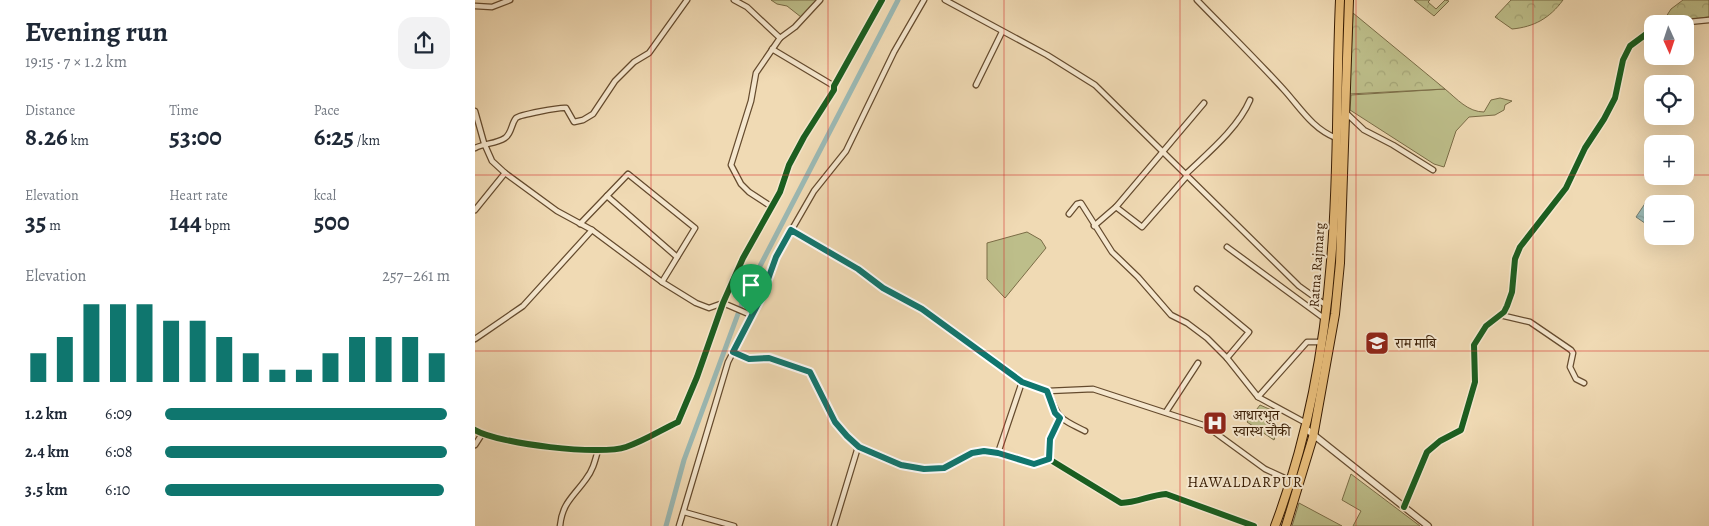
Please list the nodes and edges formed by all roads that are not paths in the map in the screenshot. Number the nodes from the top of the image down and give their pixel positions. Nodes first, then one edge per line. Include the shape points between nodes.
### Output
1 (510, 0) edge
2 (687, 0) edge
3 (734, 0) edge
4 (820, 0) edge
5 (882, 0) edge
6 (924, 0) edge
7 (945, 0) edge
8 (1197, 0) edge
9 (1340, 0) edge
10 (1349, 0) edge
11 (475, 6) edge
12 (1709, 20) edge
13 (1694, 21) edge
14 (1002, 32) junction
15 (1644, 35) edge
16 (780, 38) junction
17 (772, 49) junction
18 (977, 85) dead end
19 (834, 86) junction
20 (1250, 100) dead end
21 (1204, 102) dead end
22 (475, 111) edge
23 (1345, 111) junction
24 (1336, 138) junction
25 (484, 143) junction
26 (475, 148) edge
27 (1163, 152) junction
28 (1433, 170) dead end
29 (505, 173) junction
30 (1186, 175) junction
31 (607, 196) junction
32 (772, 207) junction
33 (1116, 207) junction
34 (475, 210) edge
35 (1069, 214) dead end
36 (580, 224) junction
37 (1094, 226) junction
38 (592, 230) junction
39 (791, 230) junction
40 (1227, 248) dead end
41 (677, 257) junction
42 (662, 282) junction
43 (1197, 289) dead end
44 (723, 303) junction
45 (1327, 306) junction
46 (751, 315) junction
47 (1500, 315) junction
48 (1325, 319) junction
49 (475, 339) edge
50 (1322, 342) junction
51 (733, 352) junction
52 (1227, 358) junction
53 (1199, 363) dead end
54 (1022, 382) junction
55 (1584, 383) dead end
56 (1047, 391) junction
57 (1258, 397) junction
58 (1166, 412) junction
59 (1060, 418) junction
60 (1305, 426) junction
61 (475, 430) edge
62 (1085, 431) dead end
63 (482, 434) junction
64 (1313, 437) junction
65 (475, 445) edge
66 (859, 447) junction
67 (598, 450) junction
68 (998, 453) junction
69 (1049, 459) junction
70 (1291, 481) junction
71 (1404, 507) junction
72 (683, 512) junction
73 (561, 526) edge
74 (679, 526) edge
75 (734, 526) edge
76 (834, 526) edge
77 (1254, 526) edge
78 (1275, 526) edge
79 (1285, 526) edge
80 (1428, 526) edge

1 - 11 street via 492,7
2 - 25 street via 649,53 634,62 615,81 589,117 574,122 568,111 561,108 521,114 504,139
3 - 16 street via 747,7
4 - 16 street
5 - 19 street
6 - 39 street via 894,52 846,151 815,190
7 - 14 street
8 - 24 street via 1310,121
9 - 24 highway, Ratna Rajmarg
10 - 23 highway, Ratna Rajmarg
12 - 13 street
14 - 18 street
14 - 27 street via 1047,54 1095,85
15 - 47 street via 1629,46 1615,98 1566,188 1520,247 1515,259 1513,292
16 - 17 street
17 - 19 street
17 - 32 street via 756,72 751,101 731,165 741,184
19 - 32 street via 829,101 789,165
20 - 30 street via 1245,112
21 - 27 street
22 - 25 street
23 - 28 street via 1364,130
23 - 64 highway, Ratna Rajmarg via 1339,272 1326,374
24 - 45 highway, Ratna Rajmarg
25 - 26 street
25 - 29 street via 492,161
27 - 30 street
27 - 33 street
29 - 34 street
29 - 36 street
30 - 33 street via 1142,227
30 - 45 street via 1299,286
31 - 36 street
31 - 41 street
31 - 41 street via 628,174 695,228
32 - 44 street via 755,233
33 - 37 street
35 - 37 street via 1081,203
36 - 38 street
37 - 52 street via 1112,252 1171,315 1207,338
38 - 42 street
38 - 49 street via 523,306
39 - 46 street
39 - 54 street via 922,309
40 - 48 street
41 - 42 street
42 - 44 street via 709,308
43 - 52 street via 1249,332
44 - 46 street
44 - 67 street via 678,422 625,448
45 - 48 highway, Ratna Rajmarg
46 - 51 street
47 - 55 street via 1530,322 1571,350 1570,367 1577,379
47 - 71 street via 1486,326 1474,345 1475,382 1461,430 1427,452
48 - 50 highway, Ratna Rajmarg
50 - 57 street via 1307,342
50 - 60 highway, Ratna Rajmarg
51 - 66 street via 749,359 769,358 810,372 835,422
51 - 72 street
52 - 57 street
53 - 58 street
54 - 56 street
54 - 68 street
56 - 58 street via 1093,389
56 - 59 street
57 - 60 street
58 - 70 street via 1206,426 1265,469
59 - 62 street
59 - 69 street via 1050,439
60 - 64 street
60 - 70 highway, Ratna Rajmarg
61 - 63 street
63 - 65 street
63 - 67 street via 534,446
64 - 71 street
64 - 79 highway, Ratna Rajmarg
66 - 68 street via 901,465 924,469 944,468 972,453
66 - 76 street
67 - 73 street via 586,480 570,496
68 - 69 street via 1034,464
69 - 77 street via 1121,502 1132,503 1152,495 1166,494
70 - 78 highway, Ratna Rajmarg
71 - 80 street
72 - 74 street
72 - 75 street

